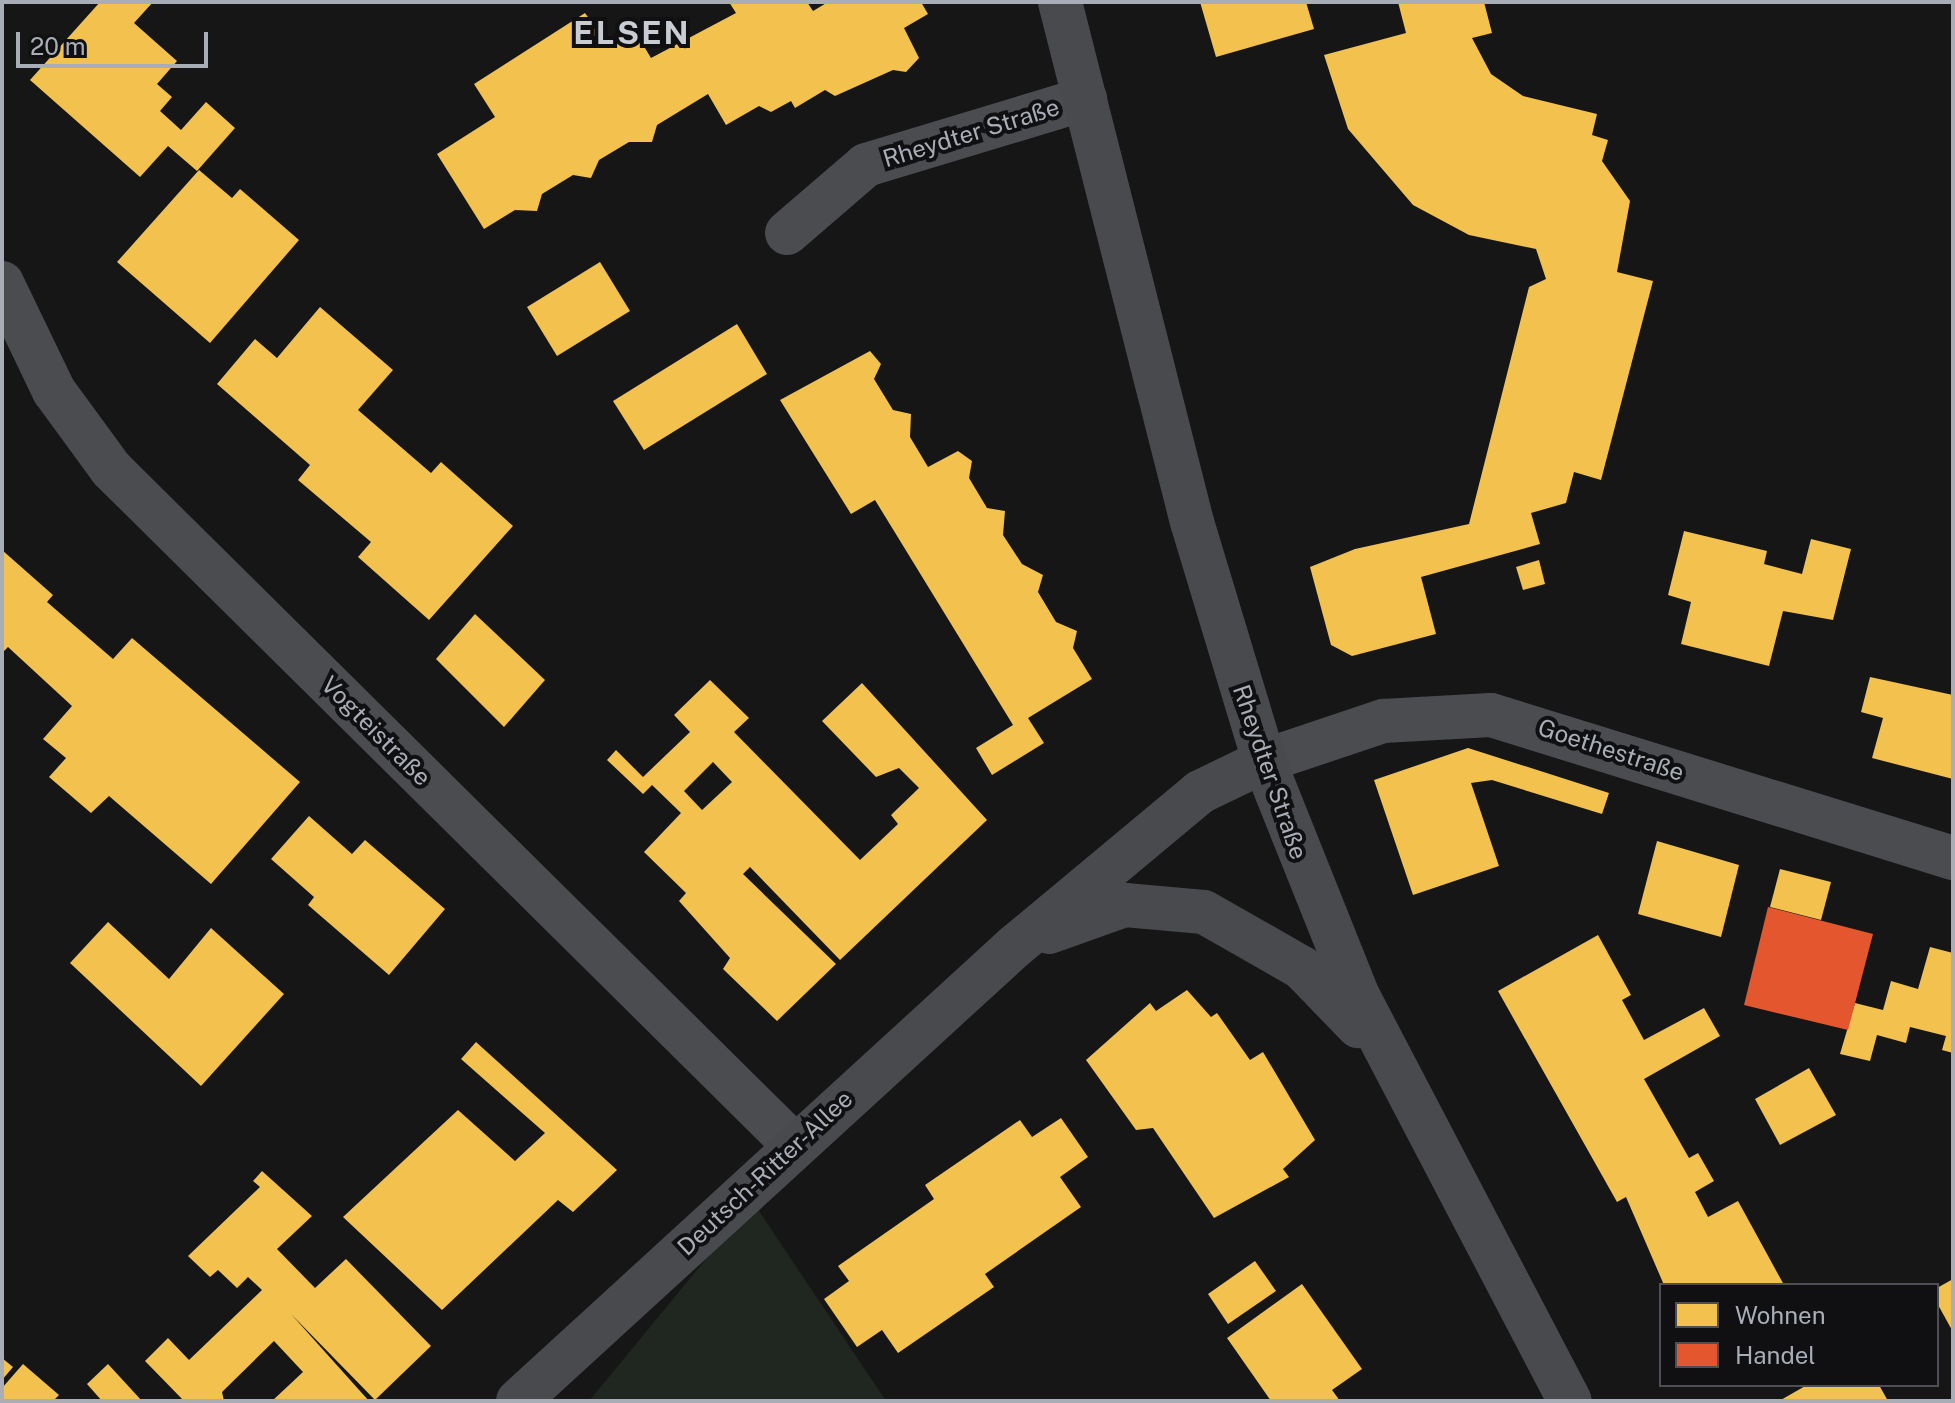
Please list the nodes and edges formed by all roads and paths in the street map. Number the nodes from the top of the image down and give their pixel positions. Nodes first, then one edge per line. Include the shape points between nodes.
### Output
1 (1060, 2) edge
2 (1085, 99) junction
3 (787, 233) dead end
4 (2, 283) edge
5 (1264, 761) junction
6 (1953, 858) edge
7 (1014, 947) junction
8 (1397, 1077) junction
9 (794, 1145) junction
10 (518, 1401) edge
11 (1570, 1401) edge

1 - 2 main road, Rheydter Straße
2 - 3 street, Rheydter Straße via 866,165
2 - 5 main road, Rheydter Straße via 1192,522
4 - 9 street, Vogteistraße via 54,391 111,469
5 - 6 street, Goethestraße via 1383,721 1491,715
5 - 7 main road, Deutsch-Ritter-Allee via 1200,792
5 - 8 main road, Rheydter Straße via 1323,918
7 - 8 main road, Deutsch-Ritter-Allee via 1125,905 1204,912 1302,968
7 - 9 main road, Deutsch-Ritter-Allee
8 - 11 main road, Rheydter Straße
9 - 10 main road, Deutsch-Ritter-Allee

